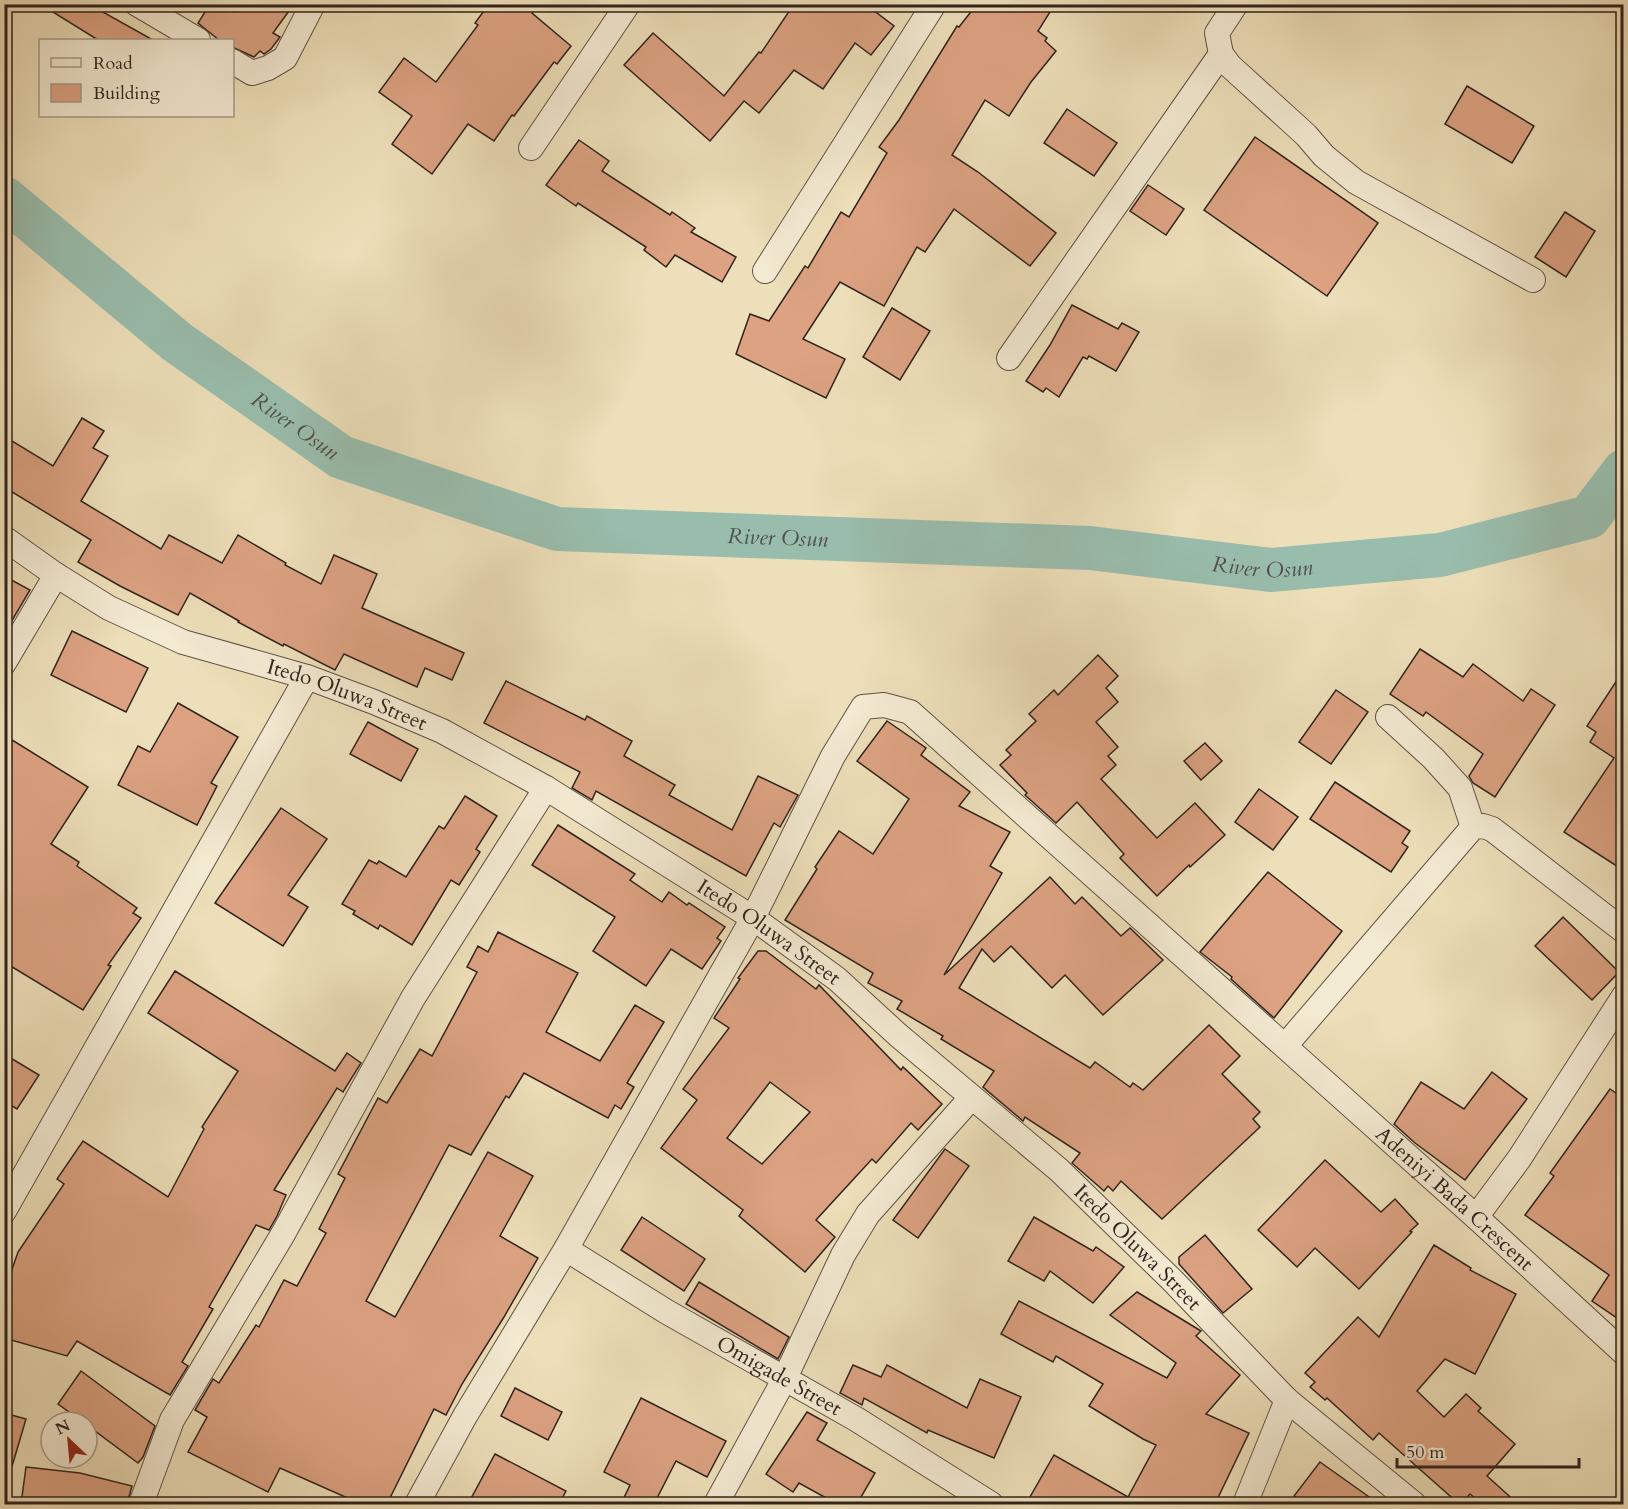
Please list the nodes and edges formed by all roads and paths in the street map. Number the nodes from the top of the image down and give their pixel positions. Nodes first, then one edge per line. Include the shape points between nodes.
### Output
1 (137, 4) edge
2 (313, 4) edge
3 (628, 4) edge
4 (934, 4) edge
5 (1236, 4) edge
6 (196, 39) edge
7 (1221, 54) junction
8 (234, 62) edge
9 (531, 148) dead end
10 (765, 271) dead end
11 (1533, 280) dead end
12 (1009, 358) dead end
13 (4, 538) edge
14 (56, 575) junction
15 (4, 663) edge
16 (307, 677) junction
17 (1388, 717) dead end
18 (546, 788) junction
19 (1473, 827) junction
20 (753, 918) junction
21 (1623, 931) edge
22 (1623, 996) edge
23 (1285, 1046) junction
24 (971, 1098) junction
25 (4, 1211) edge
26 (1476, 1217) junction
27 (566, 1249) junction
28 (1623, 1353) edge
29 (785, 1378) junction
30 (1287, 1400) junction
31 (141, 1504) edge
32 (417, 1504) edge
33 (716, 1504) edge
34 (991, 1504) edge
35 (1245, 1504) edge
36 (1414, 1504) edge

1 - 6 street
2 - 8 street via 285,57 252,73
3 - 9 street
4 - 10 street
5 - 7 street via 1217,33
7 - 11 street via 1324,156 1356,182
7 - 12 street
13 - 14 street, Itedo Oluwa Street
14 - 15 street
14 - 16 street, Itedo Oluwa Street via 109,608 183,642
16 - 18 street, Itedo Oluwa Street via 442,731
16 - 25 street
17 - 19 street via 1460,788
18 - 20 street, Itedo Oluwa Street
18 - 31 street via 413,998 283,1234 172,1420
19 - 21 street via 1492,829
19 - 23 street
20 - 23 street, Adeniyi Bada Crescent via 851,724 863,707 884,705 910,712
20 - 24 street, Itedo Oluwa Street via 837,979
20 - 27 street, Adeniyi Bada Crescent
22 - 26 street via 1519,1159
23 - 26 street, Adeniyi Bada Crescent
24 - 29 street via 868,1214 843,1255
24 - 30 street, Itedo Oluwa Street via 1059,1170
26 - 28 street, Adeniyi Bada Crescent
27 - 29 street, Omigade Street via 667,1312
27 - 32 street, Adeniyi Bada Crescent
29 - 33 street
29 - 34 street, Omigade Street
30 - 35 street
30 - 36 street, Itedo Oluwa Street

